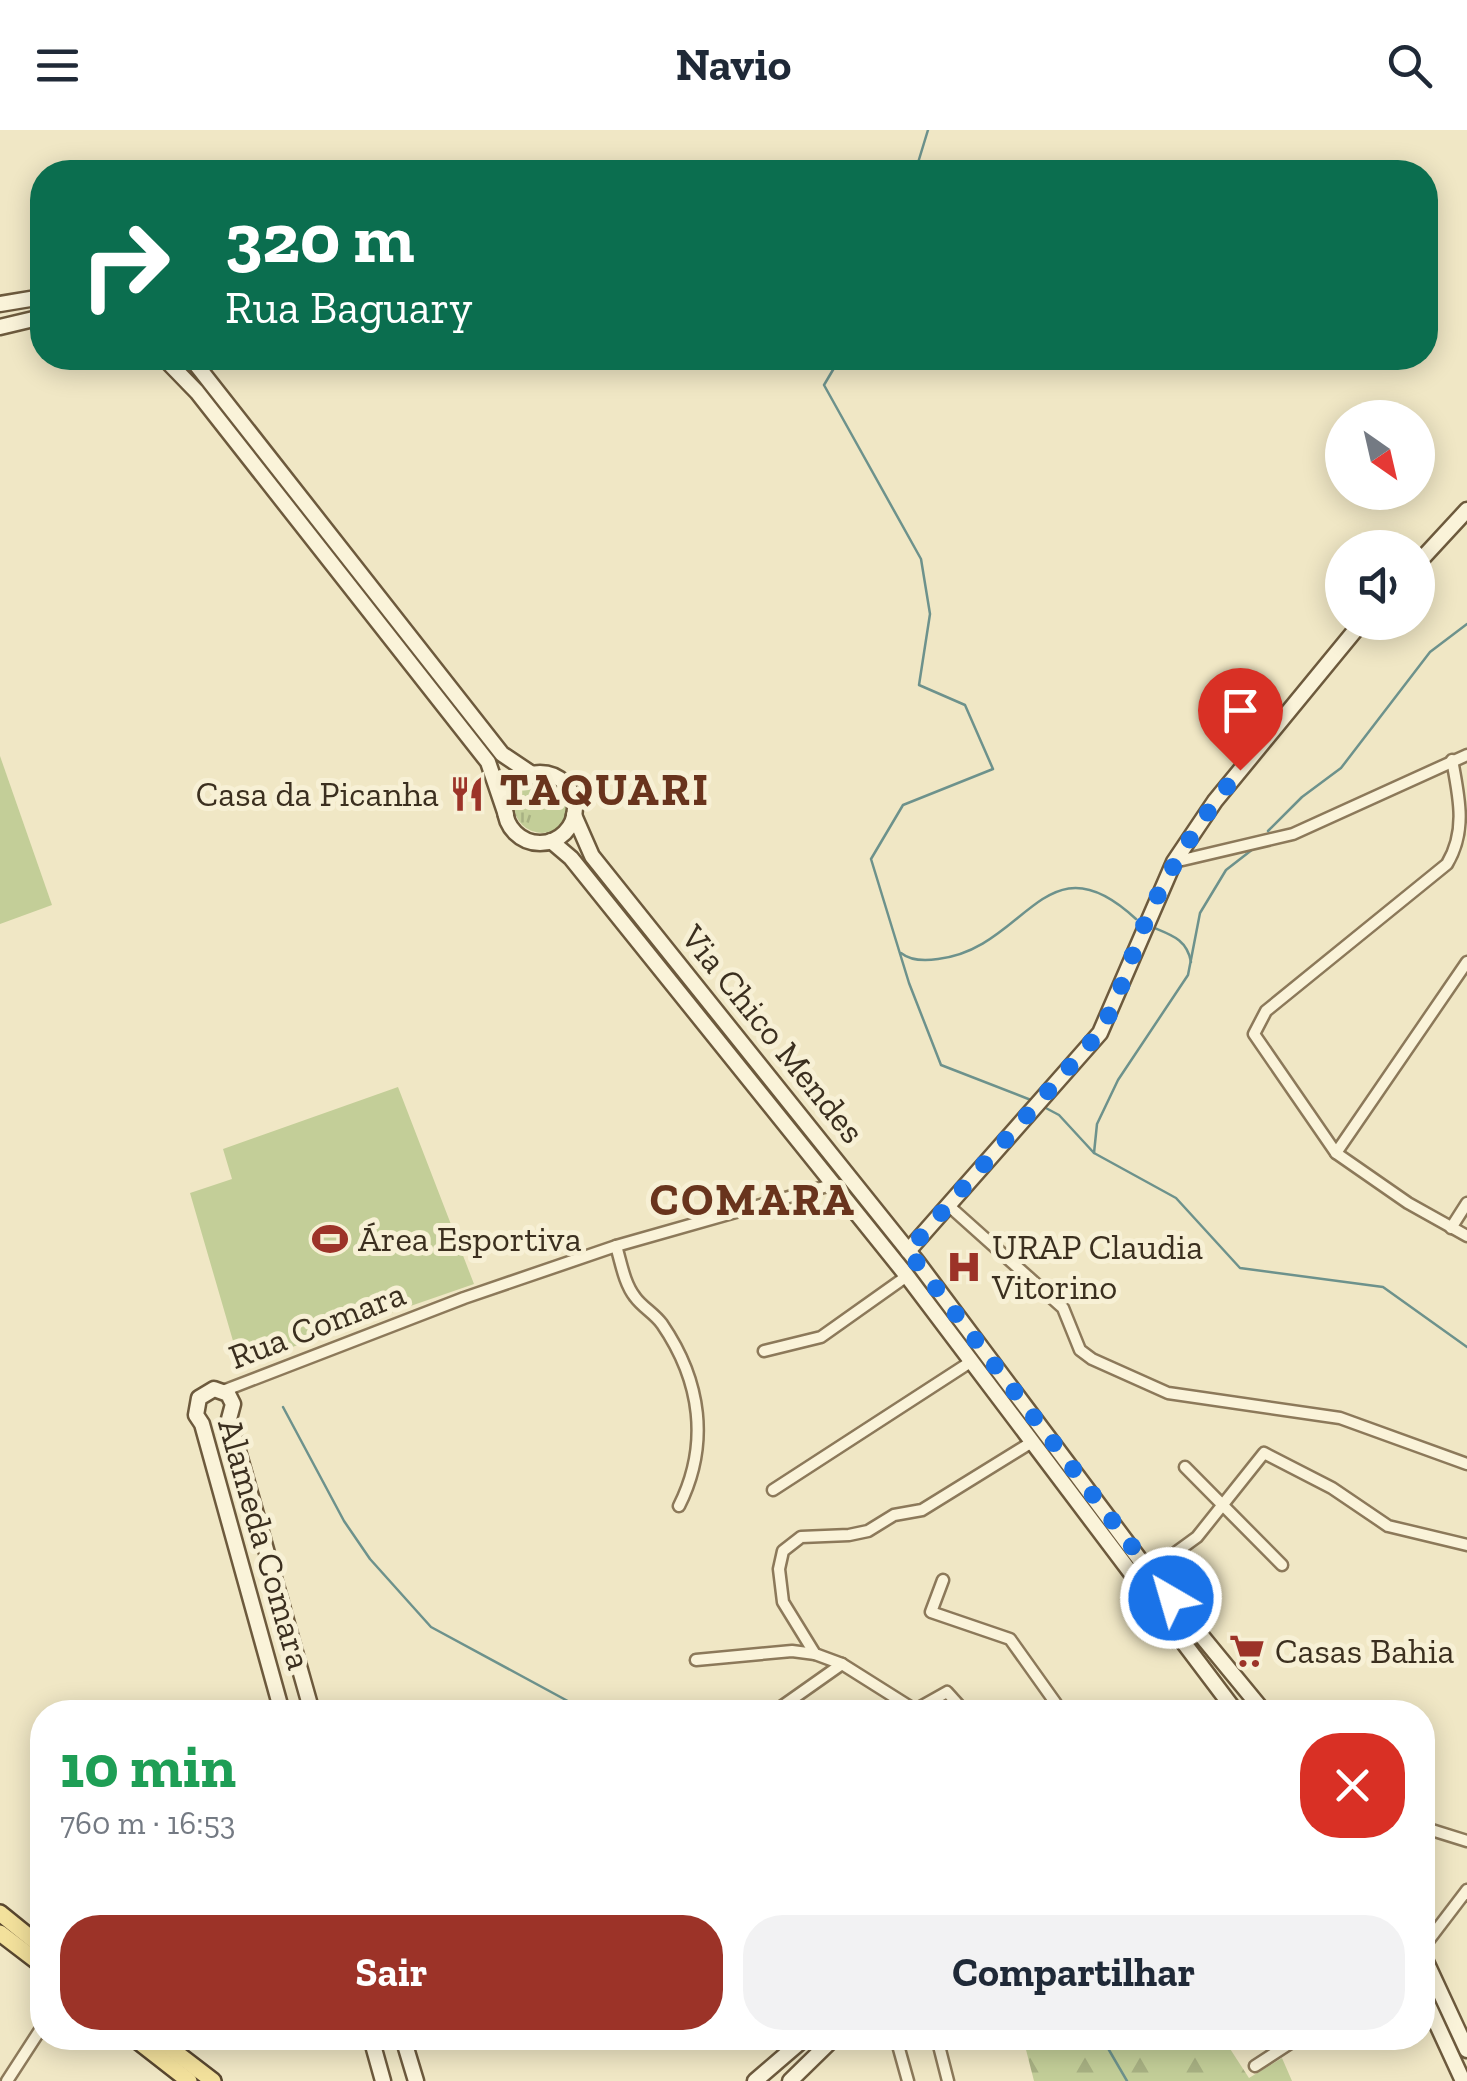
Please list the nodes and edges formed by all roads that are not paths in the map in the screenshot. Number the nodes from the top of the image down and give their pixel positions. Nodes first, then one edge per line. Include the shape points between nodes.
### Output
1 (30, 298) edge
2 (0, 304) edge
3 (30, 320) edge
4 (0, 326) edge
5 (176, 370) edge
6 (200, 370) edge
7 (1467, 510) edge
8 (1435, 545) edge
9 (1347, 640) edge
10 (1467, 755) edge
11 (1452, 760) junction
12 (532, 774) junction
13 (574, 815) junction
14 (506, 816) junction
15 (551, 841) junction
16 (1174, 862) junction
17 (1467, 962) edge
18 (1336, 1153) junction
19 (831, 1185) junction
20 (1467, 1204) edge
21 (950, 1206) junction
22 (1452, 1228) junction
23 (1467, 1236) edge
24 (616, 1246) junction
25 (908, 1251) junction
26 (908, 1276) junction
27 (764, 1351) dead end
28 (972, 1361) junction
29 (223, 1391) junction
30 (229, 1419) junction
31 (202, 1424) junction
32 (1032, 1442) junction
33 (1467, 1464) edge
34 (1186, 1467) dead end
35 (773, 1490) dead end
36 (678, 1506) dead end
37 (1224, 1507) junction
38 (1467, 1545) edge
39 (1282, 1565) dead end
40 (1149, 1572) junction
41 (943, 1580) dead end
42 (815, 1654) junction
43 (696, 1660) dead end
44 (842, 1664) junction
45 (279, 1700) edge
46 (309, 1700) edge
47 (791, 1700) edge
48 (896, 1700) edge
49 (933, 1700) edge
50 (954, 1700) edge
51 (1053, 1700) edge
52 (1227, 1700) edge
53 (1249, 1700) edge
54 (1435, 1831) edge
55 (1467, 1842) edge
56 (1467, 1890) edge
57 (0, 1913) edge
58 (0, 1933) edge
59 (1435, 1933) edge
60 (30, 1937) edge
61 (30, 1956) edge
62 (1435, 1975) edge
63 (1435, 2020) edge
64 (1461, 2024) edge
65 (30, 2047) edge
66 (149, 2050) edge
67 (173, 2050) edge
68 (375, 2050) edge
69 (407, 2050) edge
70 (791, 2050) edge
71 (822, 2050) edge
72 (899, 2050) edge
73 (940, 2050) edge
74 (1278, 2050) edge
75 (1467, 2050) edge
76 (1255, 2066) dead end
77 (8, 2081) edge
78 (189, 2081) edge
79 (214, 2081) edge
80 (384, 2081) edge
81 (416, 2081) edge
82 (755, 2081) edge
83 (790, 2081) edge
84 (908, 2081) edge
85 (948, 2081) edge
86 (1463, 2081) edge

1 - 2 main road
3 - 4 main road
5 - 14 main road via 488,762
6 - 12 main road via 502,754
7 - 8 main road
9 - 16 main road via 1215,801
10 - 11 street
11 - 16 street via 1292,834
11 - 18 street via 1461,818 1446,864 1259,1019 1255,1038
12 - 13 main road via 569,788
12 - 14 main road via 509,792
13 - 15 main road
13 - 25 main road, Via Chico Mendes via 592,856
14 - 15 main road via 524,839
15 - 19 main road, Via Chico Mendes via 572,858
16 - 21 main road via 1100,1032
17 - 18 street
18 - 22 street
19 - 24 street, Rua Comara
19 - 26 main road, Via Chico Mendes
20 - 22 street
21 - 25 main road
21 - 33 street via 1062,1308 1080,1350 1092,1360 1168,1392 1340,1418
22 - 23 street
24 - 29 street, Rua Comara
24 - 36 street via 632,1293 672,1340 696,1401 696,1466
25 - 40 main road, Via Chico Mendes
26 - 27 street via 821,1337
26 - 28 main road, Via Chico Mendes
28 - 32 main road, Via Chico Mendes
28 - 35 street
29 - 30 main road, Alameda Comara via 233,1404
29 - 31 main road, Alameda Comara via 199,1398 195,1409
30 - 31 main road via 220,1426
30 - 46 main road, Alameda Comara
31 - 45 main road, Alameda Comara
32 - 42 street via 922,1510 850,1535 791,1542 783,1551 780,1589
32 - 52 main road, Via Chico Mendes
34 - 37 street
37 - 38 street via 1264,1453 1388,1526
37 - 39 street
37 - 40 street
40 - 53 main road, Via Chico Mendes
41 - 51 street via 931,1612 1010,1639
42 - 43 street
42 - 44 street
44 - 47 street
44 - 48 street
49 - 50 street via 947,1692
54 - 55 street
56 - 59 street
57 - 60 main road
58 - 61 main road
62 - 64 main road
63 - 86 main road
64 - 75 main road
65 - 77 street
66 - 78 main road
67 - 79 main road
68 - 80 main road
69 - 81 main road
70 - 82 main road
71 - 83 main road
72 - 84 street
73 - 85 street
74 - 76 street

